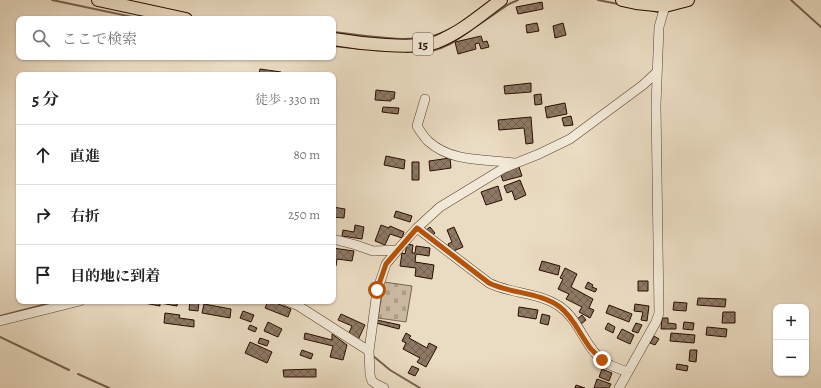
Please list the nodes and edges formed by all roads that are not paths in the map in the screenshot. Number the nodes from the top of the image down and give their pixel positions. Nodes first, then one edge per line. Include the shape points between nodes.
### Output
1 (98, 0) edge
2 (501, 0) edge
3 (622, 0) edge
4 (688, 0) edge
5 (665, 6) junction
6 (172, 16) edge
7 (336, 39) edge
8 (657, 72) junction
9 (425, 99) dead end
10 (516, 163) junction
11 (417, 228) junction
12 (336, 240) edge
13 (398, 250) junction
14 (68, 304) edge
15 (299, 304) edge
16 (0, 321) edge
17 (369, 354) junction
18 (628, 372) junction
19 (384, 388) edge
20 (619, 388) edge

1 - 6 main road
2 - 7 main road, 15 via 457,32 435,42 403,45
3 - 5 main road
4 - 5 main road
5 - 8 street via 659,27
8 - 10 street via 570,139
8 - 18 street via 659,313
9 - 10 street via 417,126 427,140 441,150 463,158
10 - 11 street via 440,207
11 - 13 street
11 - 18 street via 489,283 559,306 571,317 602,360
12 - 13 street via 373,251
13 - 17 street via 386,264 377,290
14 - 16 street
15 - 17 street
17 - 19 street via 372,381
18 - 20 street

